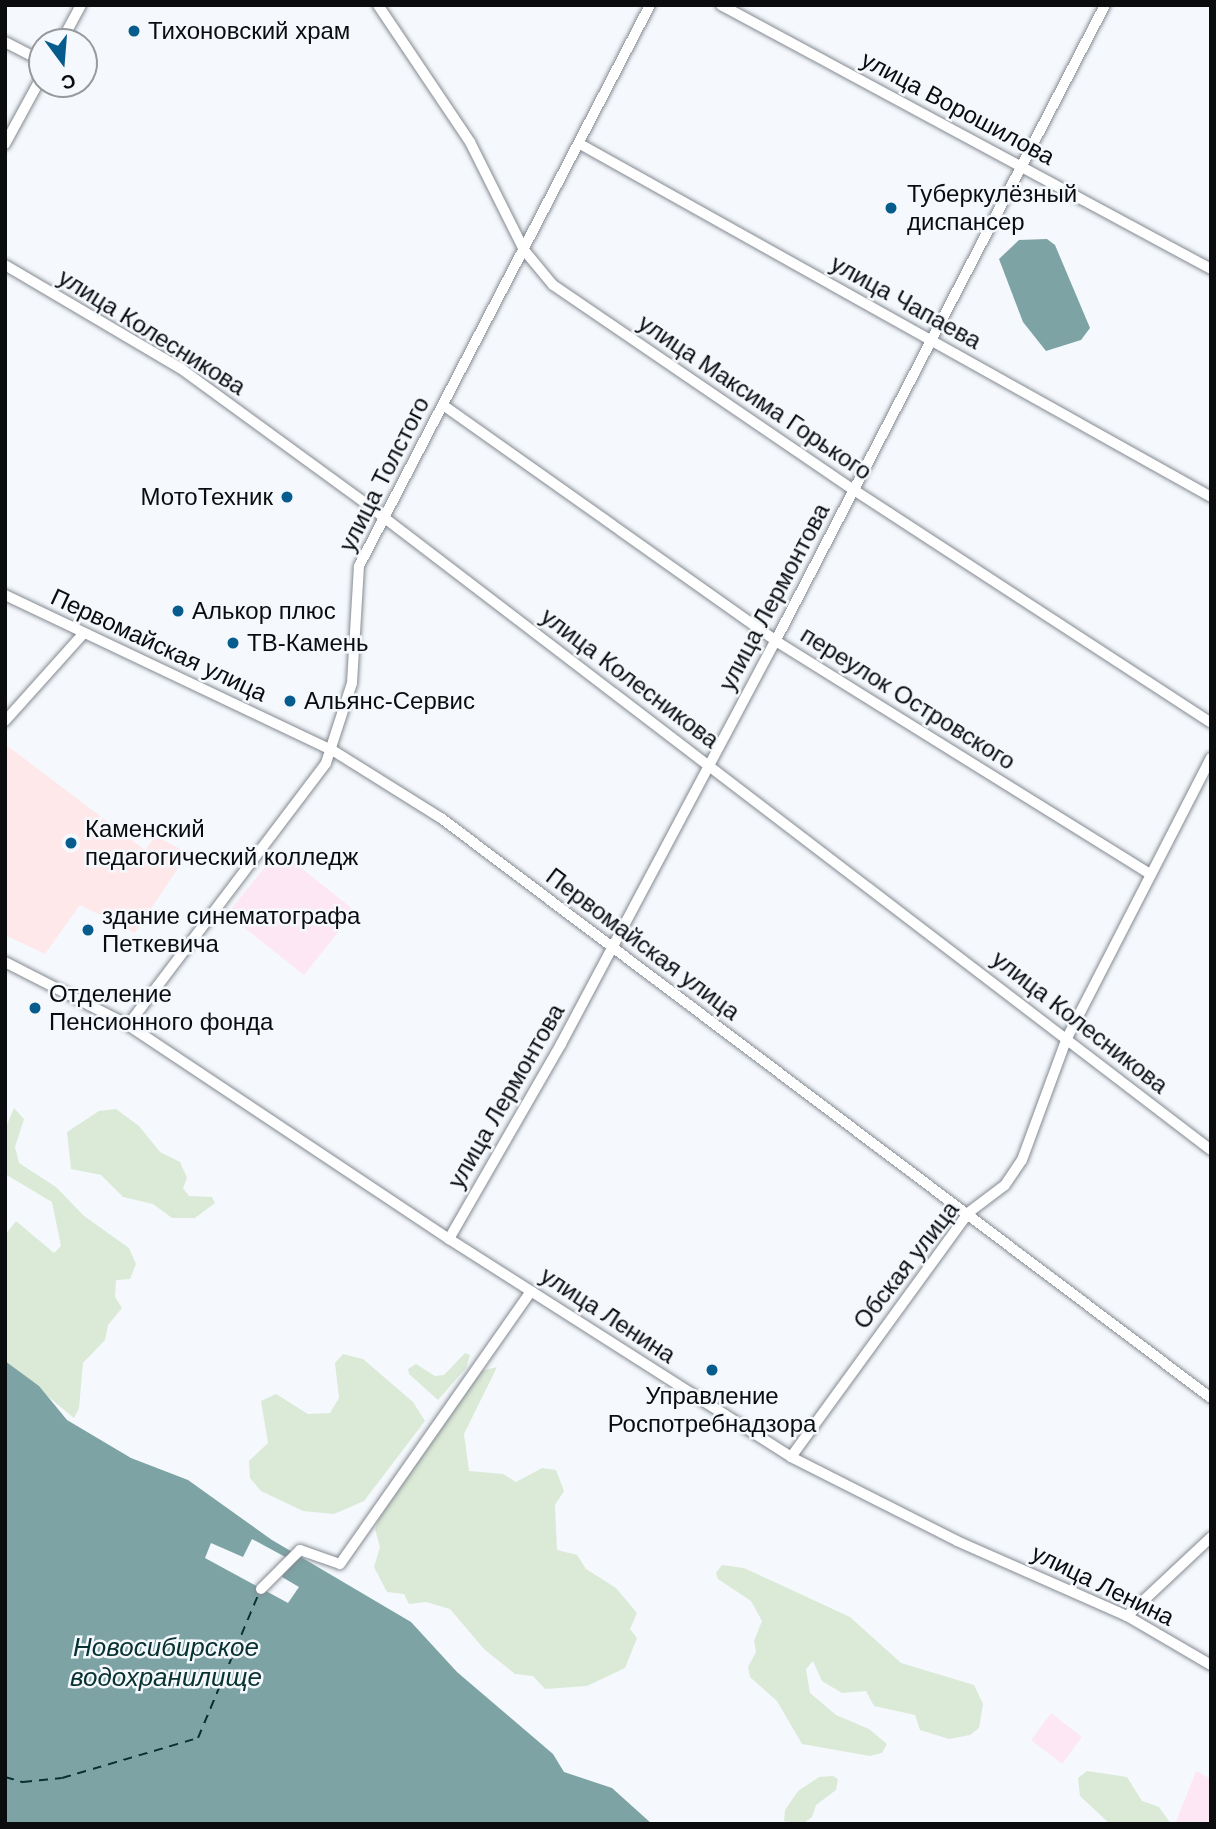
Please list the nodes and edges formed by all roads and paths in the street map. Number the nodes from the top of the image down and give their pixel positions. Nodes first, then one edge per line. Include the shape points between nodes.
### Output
1 (81, 5) edge
2 (378, 5) edge
3 (650, 5) edge
4 (721, 5) edge
5 (1105, 5) edge
6 (69, 28) edge
7 (5, 42) edge
8 (28, 54) edge
9 (30, 98) edge
10 (5, 144) edge
11 (580, 144) junction
12 (1023, 166) junction
13 (524, 250) junction
14 (5, 265) edge
15 (1211, 269) edge
16 (932, 341) junction
17 (443, 405) junction
18 (854, 490) junction
19 (1211, 498) edge
20 (384, 518) junction
21 (5, 595) edge
22 (84, 633) junction
23 (776, 640) junction
24 (5, 720) edge
25 (1211, 723) edge
26 (332, 750) junction
27 (1211, 758) edge
28 (709, 764) junction
29 (1150, 874) junction
30 (611, 947) junction
31 (5, 962) edge
32 (128, 1025) junction
33 (1067, 1038) junction
34 (1211, 1150) edge
35 (968, 1213) junction
36 (449, 1239) junction
37 (531, 1291) junction
38 (1211, 1398) edge
39 (791, 1457) junction
40 (1211, 1537) edge
41 (261, 1589) dead end
42 (1127, 1616) junction
43 (1211, 1665) edge

1 - 6 street
2 - 13 street, улица Максима Горького via 470,142
3 - 11 street, улица Толстого
4 - 12 street, улица Ворошилова
5 - 12 street, улица Лермонтова
7 - 8 street
9 - 10 street
11 - 13 street, улица Толстого
11 - 16 street, улица Чапаева
12 - 15 street, улица Ворошилова
12 - 16 street, улица Лермонтова
13 - 17 street, улица Толстого
13 - 18 street, улица Максима Горького via 554,285
14 - 20 street, улица Колесникова via 180,368
16 - 18 street, улица Лермонтова
16 - 19 street, улица Чапаева
17 - 20 street, улица Толстого
17 - 23 street, переулок Островского
18 - 23 street, улица Лермонтова
18 - 25 street, улица Максима Горького
20 - 26 street, улица Толстого via 359,566 352,683
20 - 28 street, улица Колесникова
21 - 22 street, Первомайская улица
22 - 24 street
22 - 26 street, Первомайская улица
23 - 28 street, улица Лермонтова
23 - 29 street, переулок Островского
26 - 30 street, Первомайская улица via 441,818
26 - 32 street, улица Толстого
27 - 29 street, Обская улица
28 - 30 street, улица Лермонтова
28 - 33 street, улица Колесникова
29 - 33 street, Обская улица
30 - 35 street, Первомайская улица
30 - 36 street, улица Лермонтова
31 - 32 street, улица Ленина
32 - 36 street, улица Ленина
33 - 34 street, улица Колесникова
33 - 35 street, Обская улица via 1022,1160 1005,1185
35 - 38 street, Первомайская улица
35 - 39 street, Обская улица
36 - 37 street, улица Ленина
37 - 39 street, улица Ленина
37 - 41 street via 340,1564 300,1550
39 - 42 street, улица Ленина via 957,1541
40 - 42 street
42 - 43 street, улица Ленина

